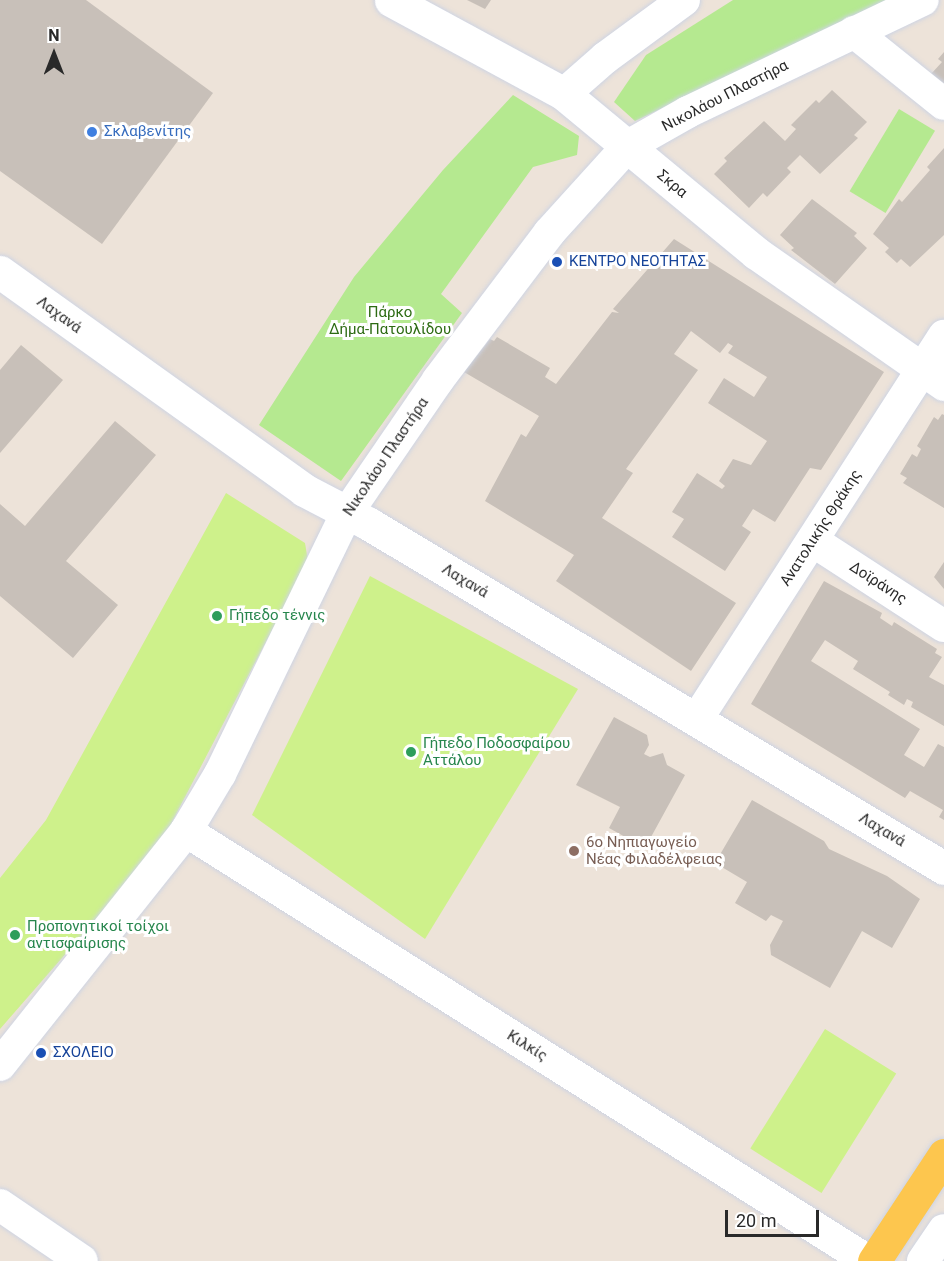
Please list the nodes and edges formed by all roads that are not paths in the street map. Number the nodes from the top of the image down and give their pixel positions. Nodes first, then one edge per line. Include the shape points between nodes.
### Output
1 (391, 0) edge
2 (684, 0) edge
3 (923, 0) edge
4 (854, 32) junction
5 (564, 94) junction
6 (944, 104) edge
7 (628, 146) junction
8 (0, 272) edge
9 (944, 336) edge
10 (933, 377) edge
11 (347, 513) junction
12 (813, 541) junction
13 (944, 626) edge
14 (697, 719) junction
15 (186, 831) junction
16 (944, 868) edge
17 (0, 1065) edge
18 (944, 1155) edge
19 (0, 1205) edge
20 (944, 1230) edge
21 (82, 1261) edge
22 (868, 1261) edge
23 (874, 1261) edge
24 (923, 1261) edge

1 - 5 street, Σκρα
2 - 5 street via 605,57
3 - 4 street, Νικολάου Πλαστήρα
4 - 6 street
4 - 7 street, Νικολάου Πλαστήρα via 688,112
5 - 7 street, Σκρα
7 - 10 street, Σκρα via 756,253
7 - 11 street, Νικολάου Πλαστήρα via 520,270 438,380
8 - 11 street, Λαχανά via 304,490
9 - 10 street, Ανατολικής Θράκης
10 - 12 street, Ανατολικής Θράκης
11 - 14 street, Λαχανά
11 - 15 street, Νικολάου Πλαστήρα via 220,774
12 - 13 street, Δοϊράνης
12 - 14 street, Ανατολικής Θράκης
14 - 16 street, Λαχανά
15 - 17 street, Νικολάου Πλαστήρα
15 - 22 street, Κιλκίς
18 - 23 main road
19 - 21 street
20 - 24 street

